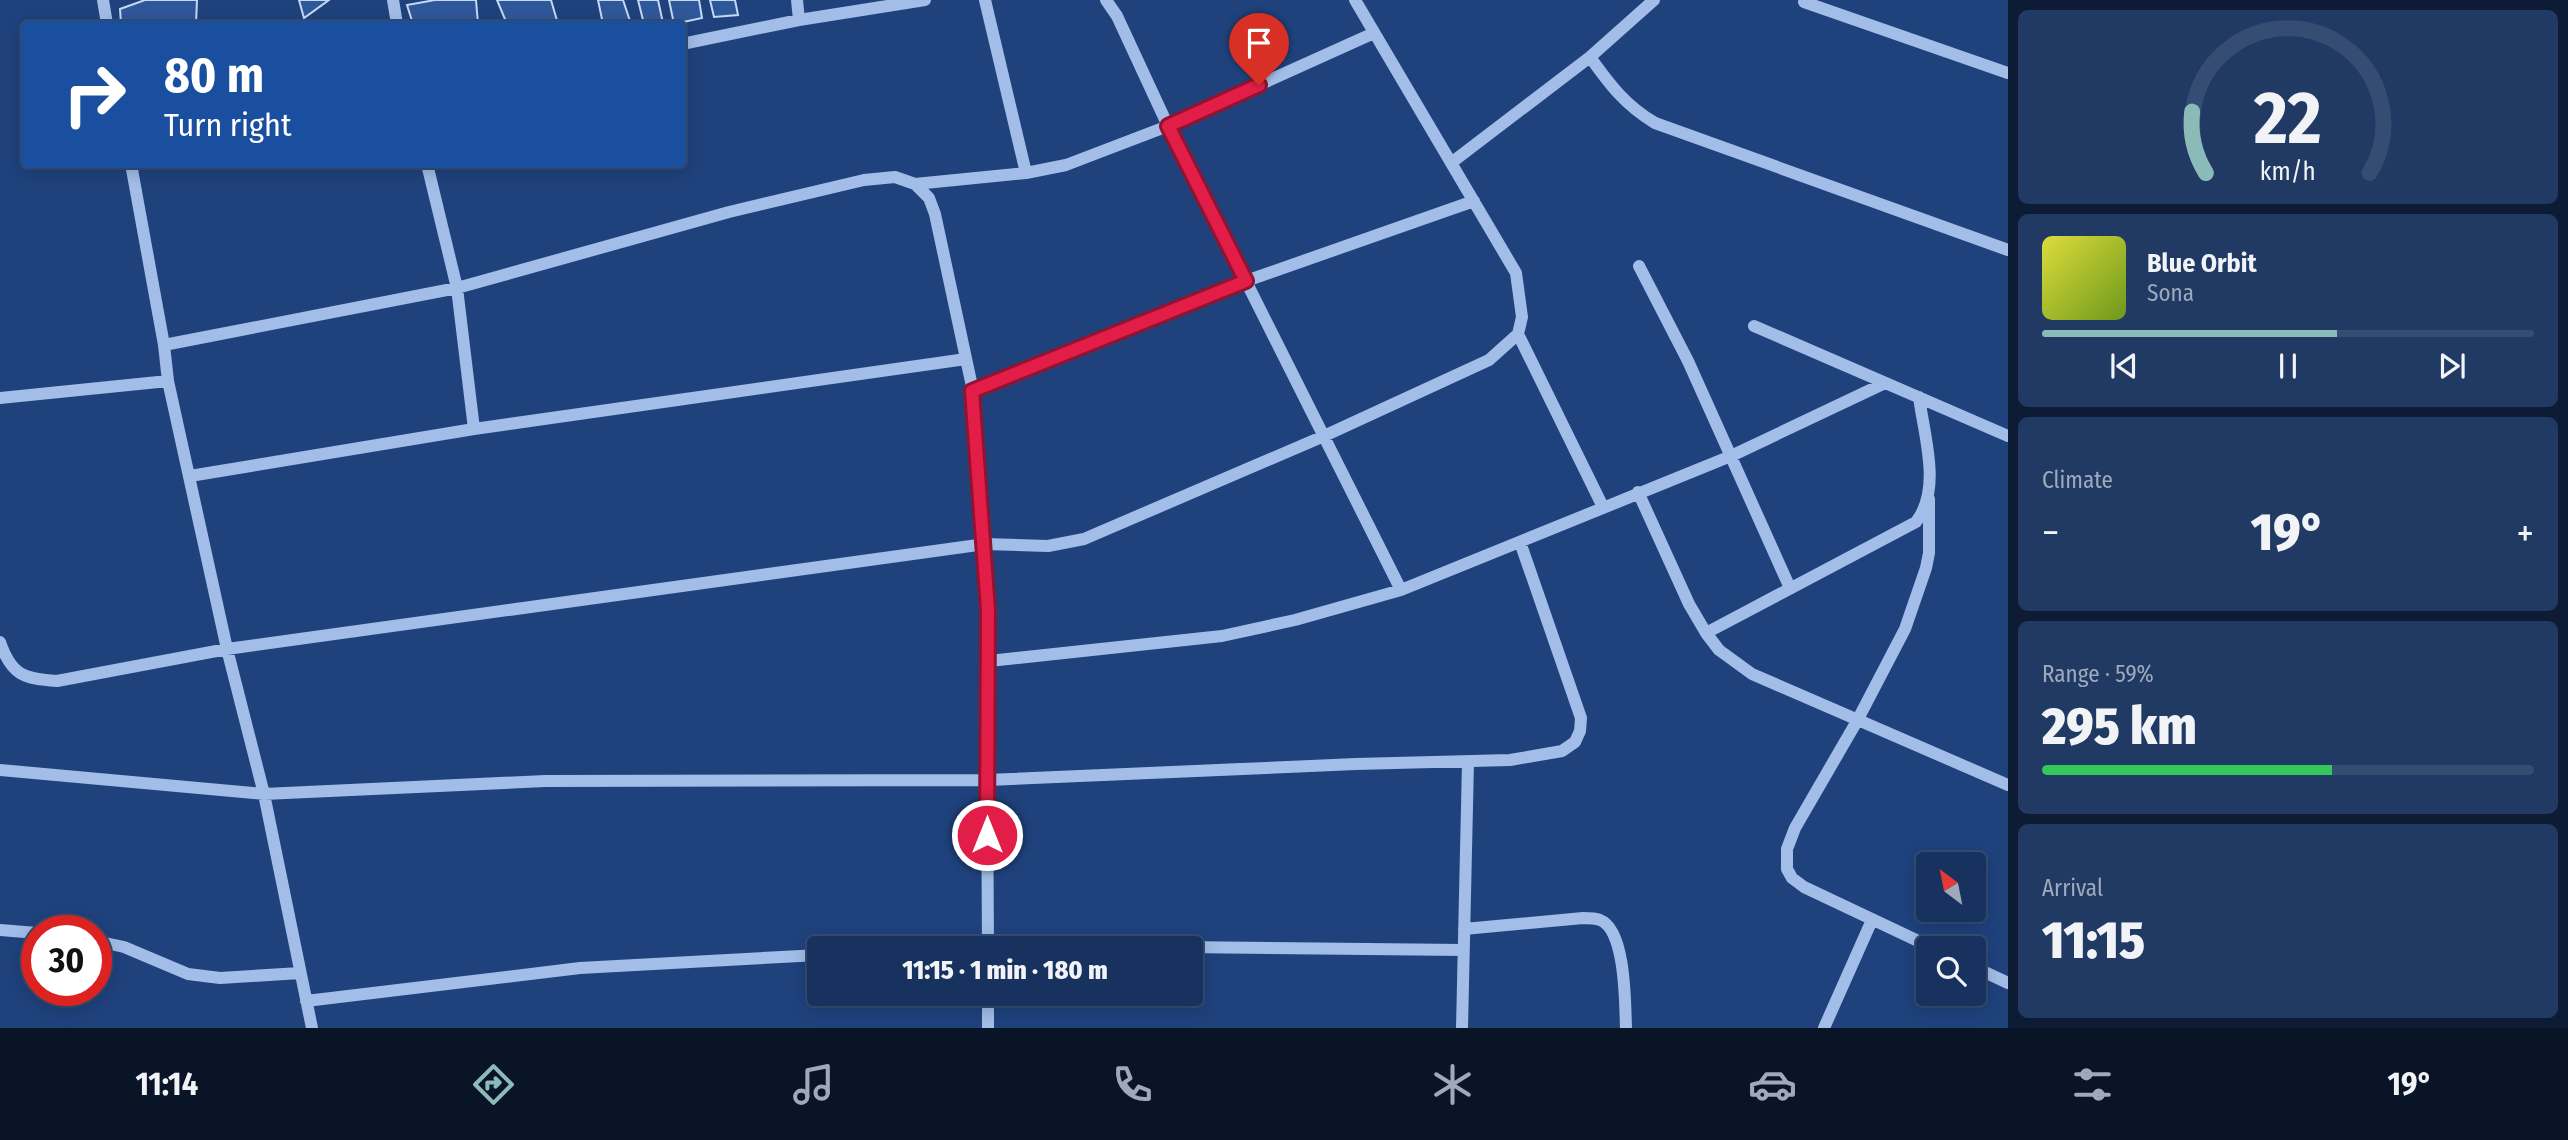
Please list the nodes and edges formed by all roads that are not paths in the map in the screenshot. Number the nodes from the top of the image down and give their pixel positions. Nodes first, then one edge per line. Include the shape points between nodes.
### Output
1 (103, 0) edge
2 (393, 0) edge
3 (797, 0) edge
4 (925, 0) edge
5 (985, 0) edge
6 (1106, 0) edge
7 (1354, 0) edge
8 (1654, 0) edge
9 (1804, 2) dead end
10 (799, 20) junction
11 (106, 21) edge
12 (396, 21) edge
13 (1374, 33) junction
14 (686, 43) edge
15 (1590, 57) junction
16 (2008, 73) edge
17 (1168, 126) junction
18 (1451, 163) junction
19 (132, 168) edge
20 (428, 168) edge
21 (1026, 173) junction
22 (915, 184) junction
23 (1474, 201) junction
24 (2008, 250) edge
25 (1639, 266) dead end
26 (1246, 281) junction
27 (457, 288) junction
28 (1754, 326) dead end
29 (1518, 334) junction
30 (164, 345) junction
31 (966, 359) junction
32 (168, 381) junction
33 (1885, 383) junction
34 (972, 391) junction
35 (1919, 397) junction
36 (0, 398) edge
37 (474, 429) junction
38 (1324, 436) junction
39 (2008, 436) edge
40 (1731, 456) junction
41 (190, 476) junction
42 (1638, 492) junction
43 (1929, 499) junction
44 (1603, 507) junction
45 (1520, 542) junction
46 (985, 544) junction
47 (1790, 588) junction
48 (1401, 590) junction
49 (1706, 633) junction
50 (0, 642) edge
51 (227, 649) junction
52 (989, 661) junction
53 (1857, 721) junction
54 (1468, 762) junction
55 (0, 770) edge
56 (987, 780) junction
57 (2008, 785) edge
58 (264, 794) junction
59 (1872, 920) junction
60 (1464, 929) junction
61 (0, 930) edge
62 (21, 932) edge
63 (988, 936) edge
64 (1916, 940) edge
65 (112, 944) edge
66 (1203, 948) edge
67 (1463, 950) junction
68 (807, 956) edge
69 (300, 973) junction
70 (1986, 973) edge
71 (2008, 983) edge
72 (306, 1001) junction
73 (988, 1006) edge
74 (312, 1028) edge
75 (988, 1028) edge
76 (1462, 1028) edge
77 (1626, 1028) edge
78 (1824, 1028) edge

1 - 11 street
2 - 12 street
3 - 10 street
4 - 10 street
5 - 21 street
6 - 17 street
7 - 13 street
8 - 15 street
9 - 16 street
10 - 14 street
13 - 17 street
13 - 18 street
15 - 18 street
15 - 24 street via 1622,99 1655,123
17 - 21 street via 1066,164
17 - 26 street
18 - 23 street
19 - 30 street
20 - 27 street
21 - 22 street
22 - 27 street via 895,177 864,180 729,212
22 - 31 street via 929,198 935,214
23 - 26 street
23 - 29 street via 1516,273 1522,317
25 - 40 street
26 - 34 street
26 - 38 street
27 - 30 street
27 - 37 street
28 - 33 street
29 - 38 street via 1489,360
29 - 44 street
30 - 32 street
31 - 34 street
31 - 37 street
32 - 36 street
32 - 41 street
33 - 35 street
33 - 40 street
34 - 46 street
35 - 39 street
35 - 43 street via 1931,483
37 - 41 street
38 - 46 street via 1084,539 1048,546
38 - 48 street
40 - 42 street
40 - 47 street
41 - 51 street
42 - 44 street
42 - 49 street
43 - 47 street via 1916,522 1902,531
43 - 53 street via 1926,568 1905,629
44 - 45 street
45 - 48 street
45 - 54 street via 1579,708 1580,732 1562,751
46 - 51 street
46 - 52 street
47 - 49 street
48 - 52 street via 1222,636
49 - 53 street via 1719,650 1752,674
50 - 51 street via 6,662 21,675 57,681
51 - 58 street
52 - 56 street
53 - 57 street
53 - 59 street via 1795,828 1787,849 1787,869 1804,887
54 - 56 street
54 - 60 street
55 - 58 street
56 - 58 street via 545,781
56 - 63 street
58 - 69 street
59 - 64 street
59 - 78 street
60 - 67 street
60 - 77 street via 1601,920 1617,944
61 - 62 street
65 - 69 street via 188,974 220,978
66 - 67 street
67 - 76 street
68 - 72 street via 580,968
69 - 72 street
70 - 71 street
72 - 74 street
73 - 75 street

